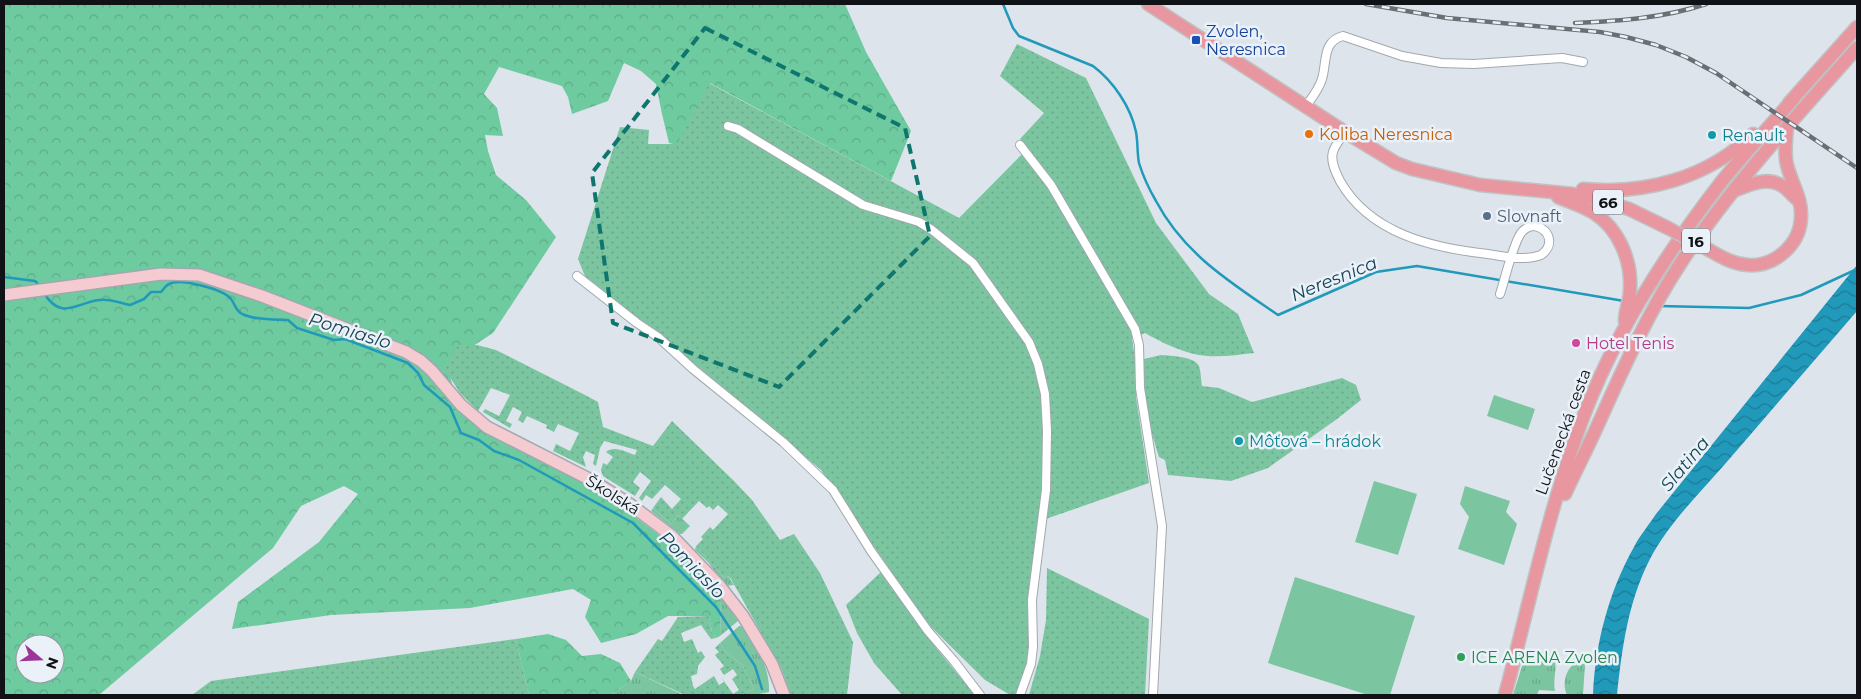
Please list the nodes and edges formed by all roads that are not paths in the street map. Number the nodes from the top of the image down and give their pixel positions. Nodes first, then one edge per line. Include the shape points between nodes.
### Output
1 (1148, 4) edge
2 (1857, 26) edge
3 (1857, 48) edge
4 (1583, 62) dead end
5 (1794, 98) junction
6 (1306, 106) junction
7 (728, 126) dead end
8 (1787, 127) junction
9 (1345, 132) junction
10 (1020, 145) dead end
11 (1544, 191) junction
12 (1732, 191) junction
13 (1799, 202) junction
14 (1511, 261) junction
15 (577, 276) dead end
16 (1500, 294) dead end
17 (4, 295) edge
18 (1629, 314) junction
19 (1546, 537) junction
20 (784, 695) edge
21 (980, 695) edge
22 (1020, 695) edge
23 (1153, 695) edge
24 (1505, 695) edge

1 - 6 main road, 66
2 - 5 main road, 16
3 - 8 main road, 16
4 - 6 street via 1562,58 1441,63 1402,56 1343,36 1330,43 1322,78
5 - 11 main road via 1725,157 1709,168 1681,179 1629,189
5 - 18 main road, Lučenecká cesta / 16 via 1722,181
6 - 9 main road, 66
7 - 22 street via 738,129 863,206 919,222 932,230 973,264 1030,342 1045,394 1046,490 1032,600 1033,647
8 - 12 main road, Lučenecká cesta / 16
8 - 13 main road via 1786,162
9 - 11 main road, 66 via 1379,154 1412,169 1480,185
9 - 14 street via 1332,152 1334,167 1352,198 1375,218 1424,243
10 - 23 street via 1051,184 1135,329 1139,345 1140,388 1162,526
11 - 13 main road, 66, bridge via 1573,194 1636,212 1732,262 1748,266 1763,264 1786,251 1798,233
11 - 18 main road via 1593,212 1610,227 1628,262
12 - 13 main road via 1758,182 1772,182 1783,186
12 - 19 main road, Lučenecká cesta / 16 via 1662,292 1629,353
14 - 14 street via 1523,230 1531,226 1546,232 1549,245 1545,253
14 - 16 street
15 - 21 street via 658,337 692,369 783,442 833,490 871,551 928,631
17 - 20 street, Školská via 162,274 199,276 218,280 406,352 432,371 474,418 610,491 672,536 719,585 743,616 772,664
18 - 19 main road, Lučenecká cesta / 16 via 1584,414 1552,508
19 - 24 main road, Lučenecká cesta / 16

